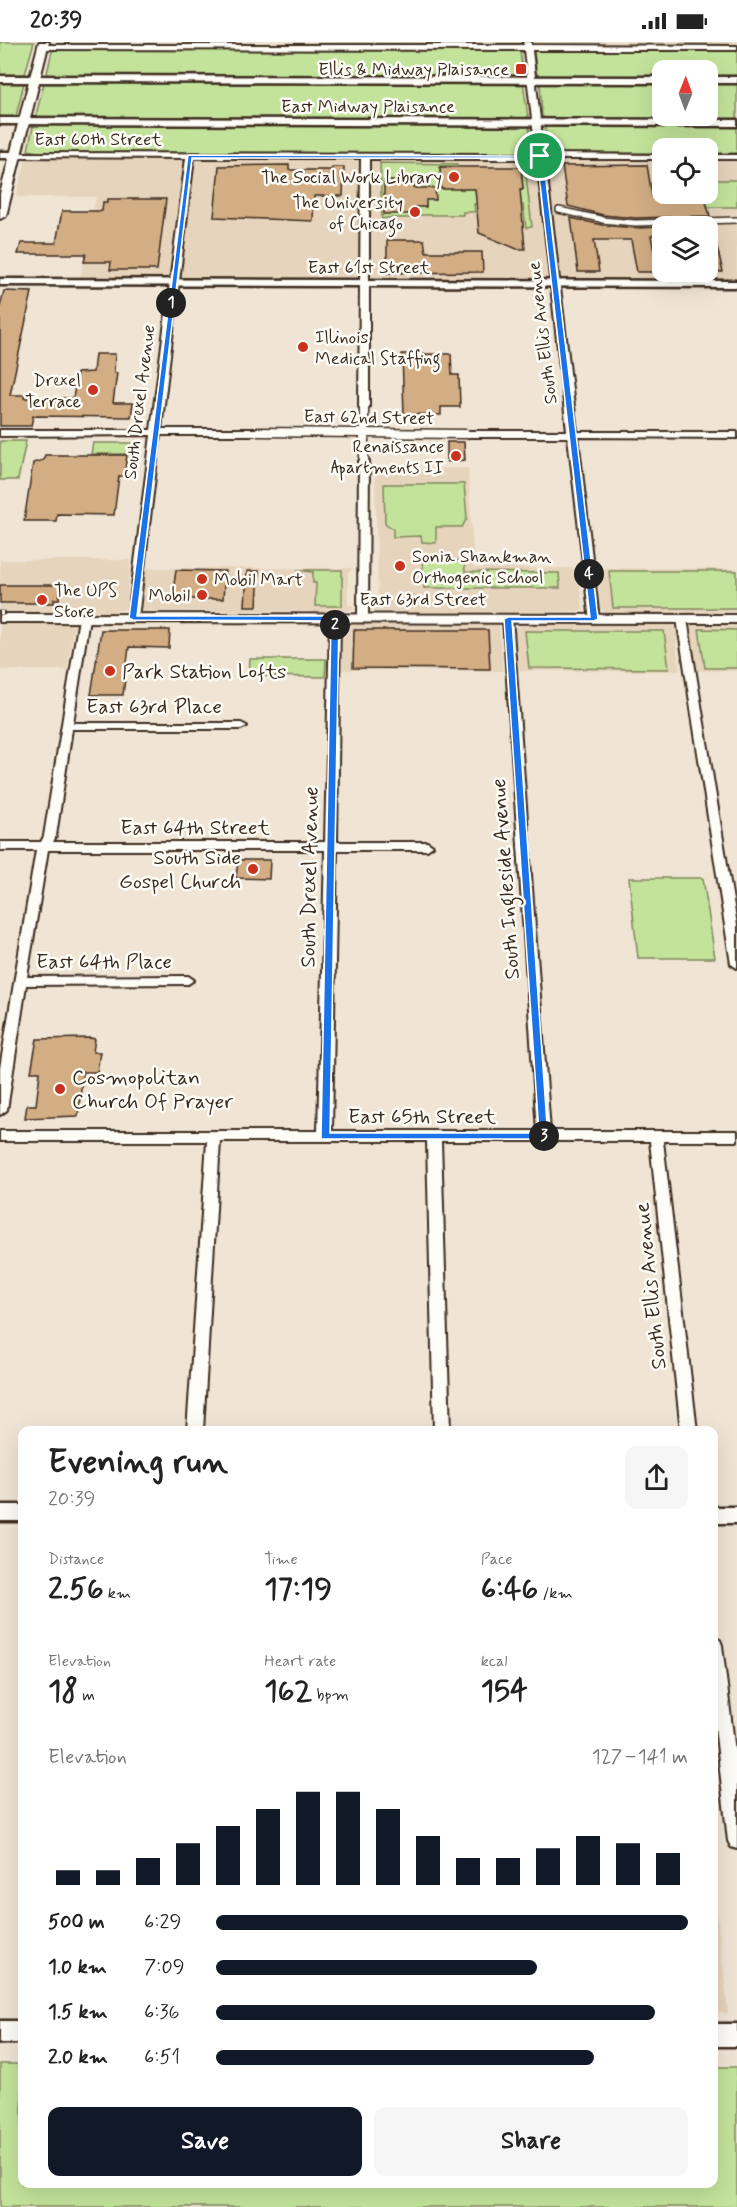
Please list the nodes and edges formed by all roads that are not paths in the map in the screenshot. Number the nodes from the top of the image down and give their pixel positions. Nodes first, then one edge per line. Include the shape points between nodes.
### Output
1 (43, 45) edge
2 (154, 45) edge
3 (166, 45) edge
4 (527, 45) edge
5 (737, 48) edge
6 (0, 79) edge
7 (35, 79) junction
8 (531, 79) junction
9 (652, 80) edge
10 (718, 80) edge
11 (737, 80) edge
12 (0, 121) edge
13 (24, 121) junction
14 (536, 122) junction
15 (737, 123) edge
16 (0, 155) edge
17 (15, 155) junction
18 (190, 156) junction
19 (365, 156) junction
20 (540, 156) junction
21 (652, 157) edge
22 (718, 157) edge
23 (737, 157) edge
24 (559, 210) dead end
25 (0, 216) edge
26 (737, 220) edge
27 (0, 282) edge
28 (174, 283) junction
29 (364, 283) junction
30 (556, 283) junction
31 (737, 284) edge
32 (364, 407) joint
33 (156, 432) junction
34 (258, 432) joint
35 (364, 432) junction
36 (0, 433) edge
37 (466, 434) joint
38 (574, 435) junction
39 (737, 435) edge
40 (364, 461) joint
41 (0, 618) edge
42 (84, 618) junction
43 (133, 618) junction
44 (335, 619) junction
45 (363, 619) junction
46 (508, 619) junction
47 (594, 619) junction
48 (682, 619) junction
49 (737, 619) edge
50 (67, 726) junction
51 (241, 726) dead end
52 (0, 846) edge
53 (45, 846) junction
54 (330, 846) junction
55 (427, 846) dead end
56 (737, 964) edge
57 (188, 980) dead end
58 (20, 981) junction
59 (0, 1110) edge
60 (0, 1136) edge
61 (214, 1136) junction
62 (656, 1136) junction
63 (737, 1136) edge
64 (325, 1137) junction
65 (434, 1137) junction
66 (544, 1137) junction
67 (195, 1426) edge
68 (442, 1426) edge
69 (688, 1426) edge
70 (0, 1512) edge
71 (18, 1513) edge
72 (718, 1515) edge
73 (737, 1515) edge
74 (718, 1680) edge
75 (737, 1841) edge
76 (0, 2032) edge
77 (18, 2032) edge
78 (718, 2035) edge
79 (737, 2036) edge

1 - 2 street
1 - 7 main road
2 - 3 street
3 - 4 street
4 - 5 street
4 - 8 street, South Ellis Avenue
6 - 7 street, East Midway Plaisance
7 - 8 street, East Midway Plaisance
7 - 13 main road
8 - 9 street, East Midway Plaisance
8 - 14 street, South Ellis Avenue
10 - 11 street
12 - 13 street, East Midway Plaisance
13 - 14 street, East Midway Plaisance
13 - 17 main road
14 - 15 street, East Midway Plaisance
14 - 20 street, South Ellis Avenue
16 - 17 street, East 60th Street
17 - 18 street, East 60th Street
17 - 25 main road
18 - 19 street, East 60th Street
18 - 28 street, South Drexel Avenue
19 - 20 street, East 60th Street
19 - 29 street
20 - 21 street, East 60th Street
20 - 30 street, South Ellis Avenue
22 - 23 street
24 - 26 street via 634,224
27 - 28 street, East 61st Street
28 - 29 street, East 61st Street
28 - 33 street, South Drexel Avenue
29 - 30 street, East 61st Street
29 - 32 street
30 - 31 street, East 61st Street
30 - 38 street, South Ellis Avenue
32 - 35 street
33 - 34 street, East 62nd Street
33 - 36 street, East 62nd Street
33 - 43 street, South Drexel Avenue
34 - 35 street, East 62nd Street
35 - 37 street, East 62nd Street
35 - 40 street
37 - 38 street, East 62nd Street
38 - 39 street, East 62nd Street
38 - 47 street, South Ellis Avenue
40 - 45 street
41 - 42 main road, East 63rd Street
42 - 43 main road, East 63rd Street
42 - 50 street
43 - 44 main road, East 63rd Street
44 - 45 main road, East 63rd Street
44 - 54 street, South Drexel Avenue
45 - 46 main road, East 63rd Street
46 - 47 main road, East 63rd Street
46 - 66 street, South Ingleside Avenue
47 - 48 main road, East 63rd Street
48 - 49 main road, East 63rd Street
48 - 56 street
50 - 51 street, East 63rd Place
50 - 53 street via 50,836
52 - 53 street, East 64th Street
53 - 54 street, East 64th Street
53 - 58 street via 40,854
54 - 55 street, East 64th Street
54 - 64 street, South Drexel Avenue
57 - 58 street, East 64th Place
58 - 59 street
60 - 61 street, East 65th Street
61 - 64 street, East 65th Street
61 - 67 street
62 - 63 street, East 65th Street
62 - 66 street, East 65th Street
62 - 69 street, South Ellis Avenue
64 - 65 street, East 65th Street
65 - 66 street, East 65th Street
65 - 68 street
70 - 71 street
72 - 73 street
74 - 75 street
76 - 77 street
78 - 79 street

